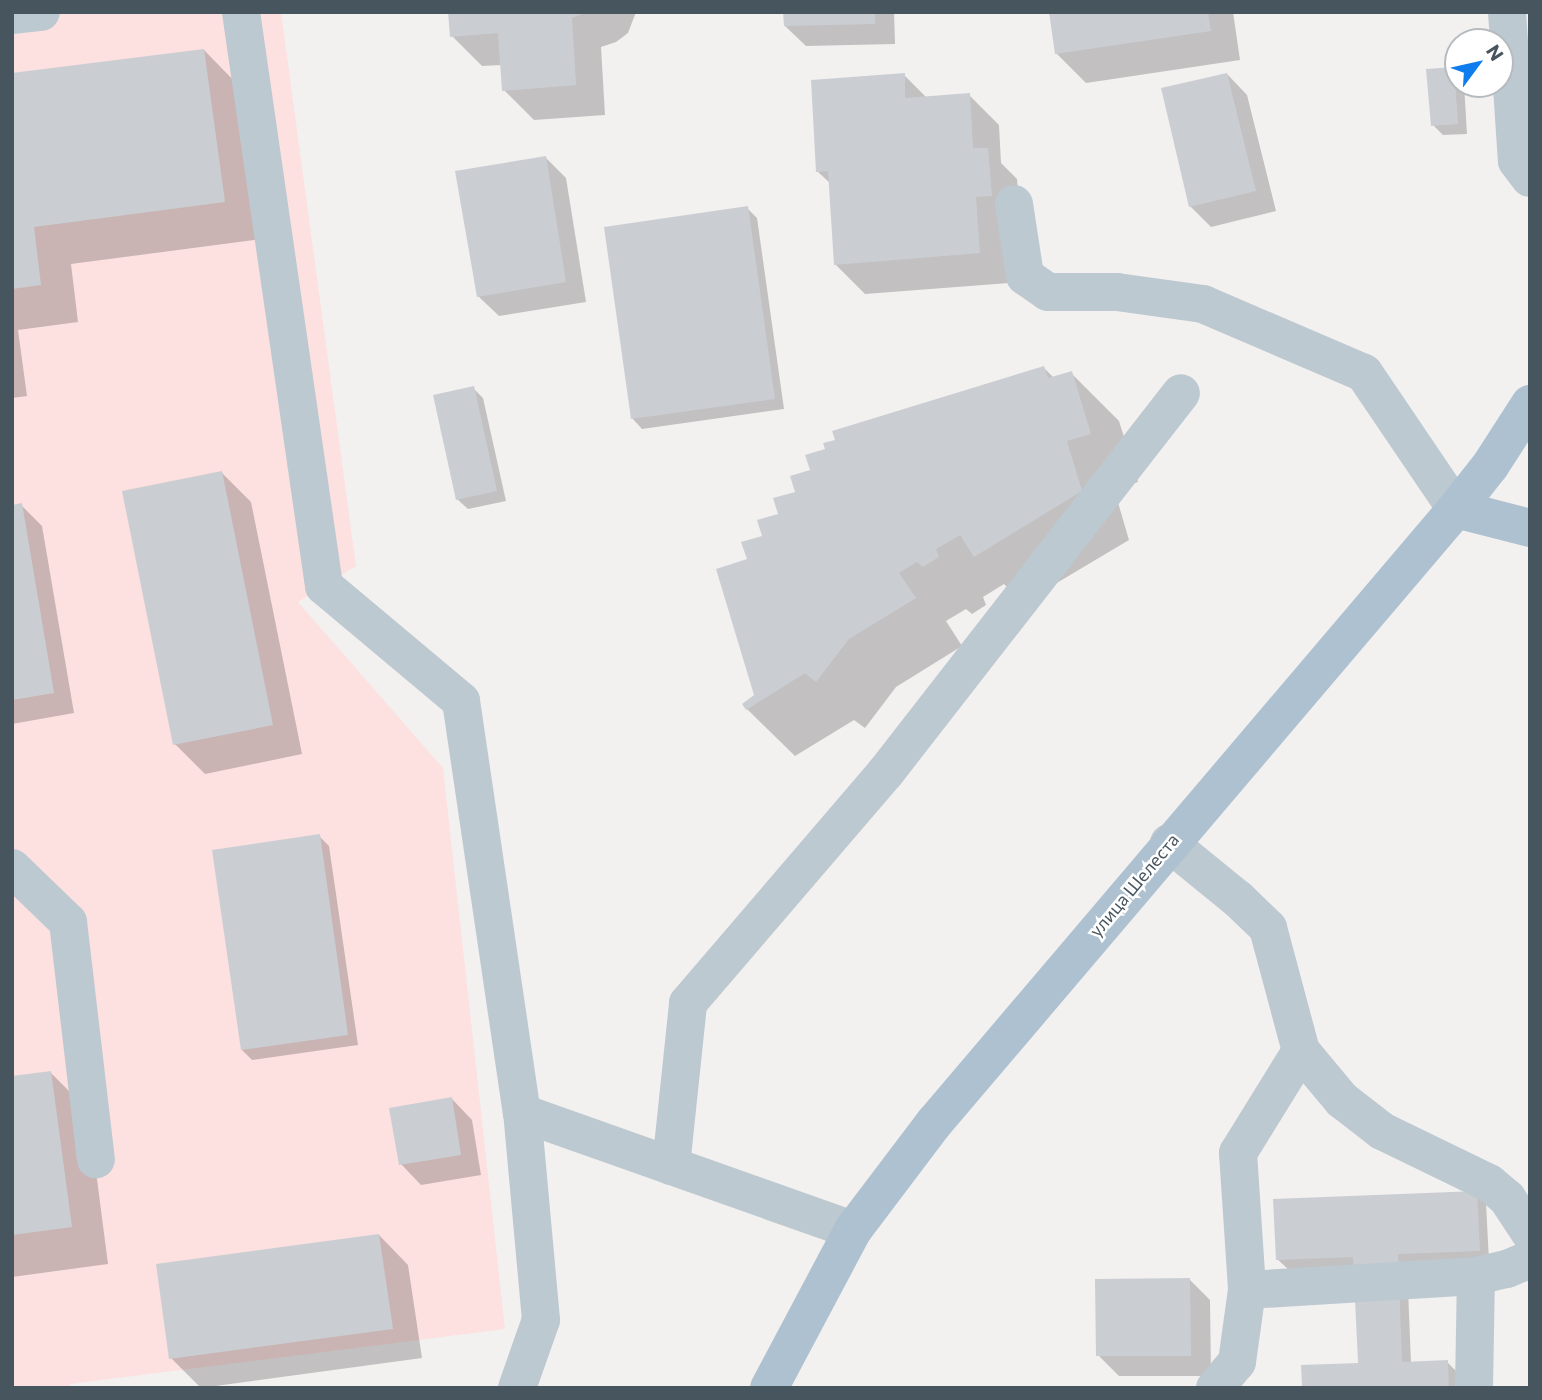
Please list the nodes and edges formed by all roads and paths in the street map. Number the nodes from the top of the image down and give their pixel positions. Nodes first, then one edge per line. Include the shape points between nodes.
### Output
1 (41, 12) edge
2 (241, 12) edge
3 (1507, 12) edge
4 (12, 15) edge
5 (1530, 178) edge
6 (1014, 204) dead end
7 (1181, 393) dead end
8 (1530, 404) edge
9 (1456, 509) junction
10 (1530, 528) edge
11 (1169, 843) junction
12 (12, 868) edge
13 (1301, 1051) junction
14 (523, 1113) junction
15 (96, 1159) dead end
16 (671, 1166) junction
17 (853, 1230) junction
18 (1530, 1233) edge
19 (1530, 1259) edge
20 (1476, 1276) junction
21 (1247, 1290) junction
22 (517, 1388) edge
23 (769, 1388) edge
24 (1215, 1388) edge
25 (1474, 1388) edge

1 - 4 lane
2 - 14 lane via 324,586 461,701
3 - 5 lane via 1517,161
6 - 9 lane via 1025,275 1048,292 1117,292 1203,304 1364,373
7 - 16 lane via 886,772 688,1003
8 - 9 main road, улица Шелеста
9 - 10 main road
9 - 11 main road, улица Шелеста
11 - 13 lane via 1268,928
11 - 17 main road, улица Шелеста via 934,1124
12 - 15 lane via 68,922
13 - 18 lane via 1342,1100 1382,1131 1489,1183 1507,1198
13 - 21 lane via 1238,1153
14 - 16 lane
14 - 22 lane via 541,1320
16 - 17 lane
17 - 23 main road, улица Шелеста
19 - 20 lane
20 - 21 lane
20 - 25 lane
21 - 24 lane via 1237,1362

